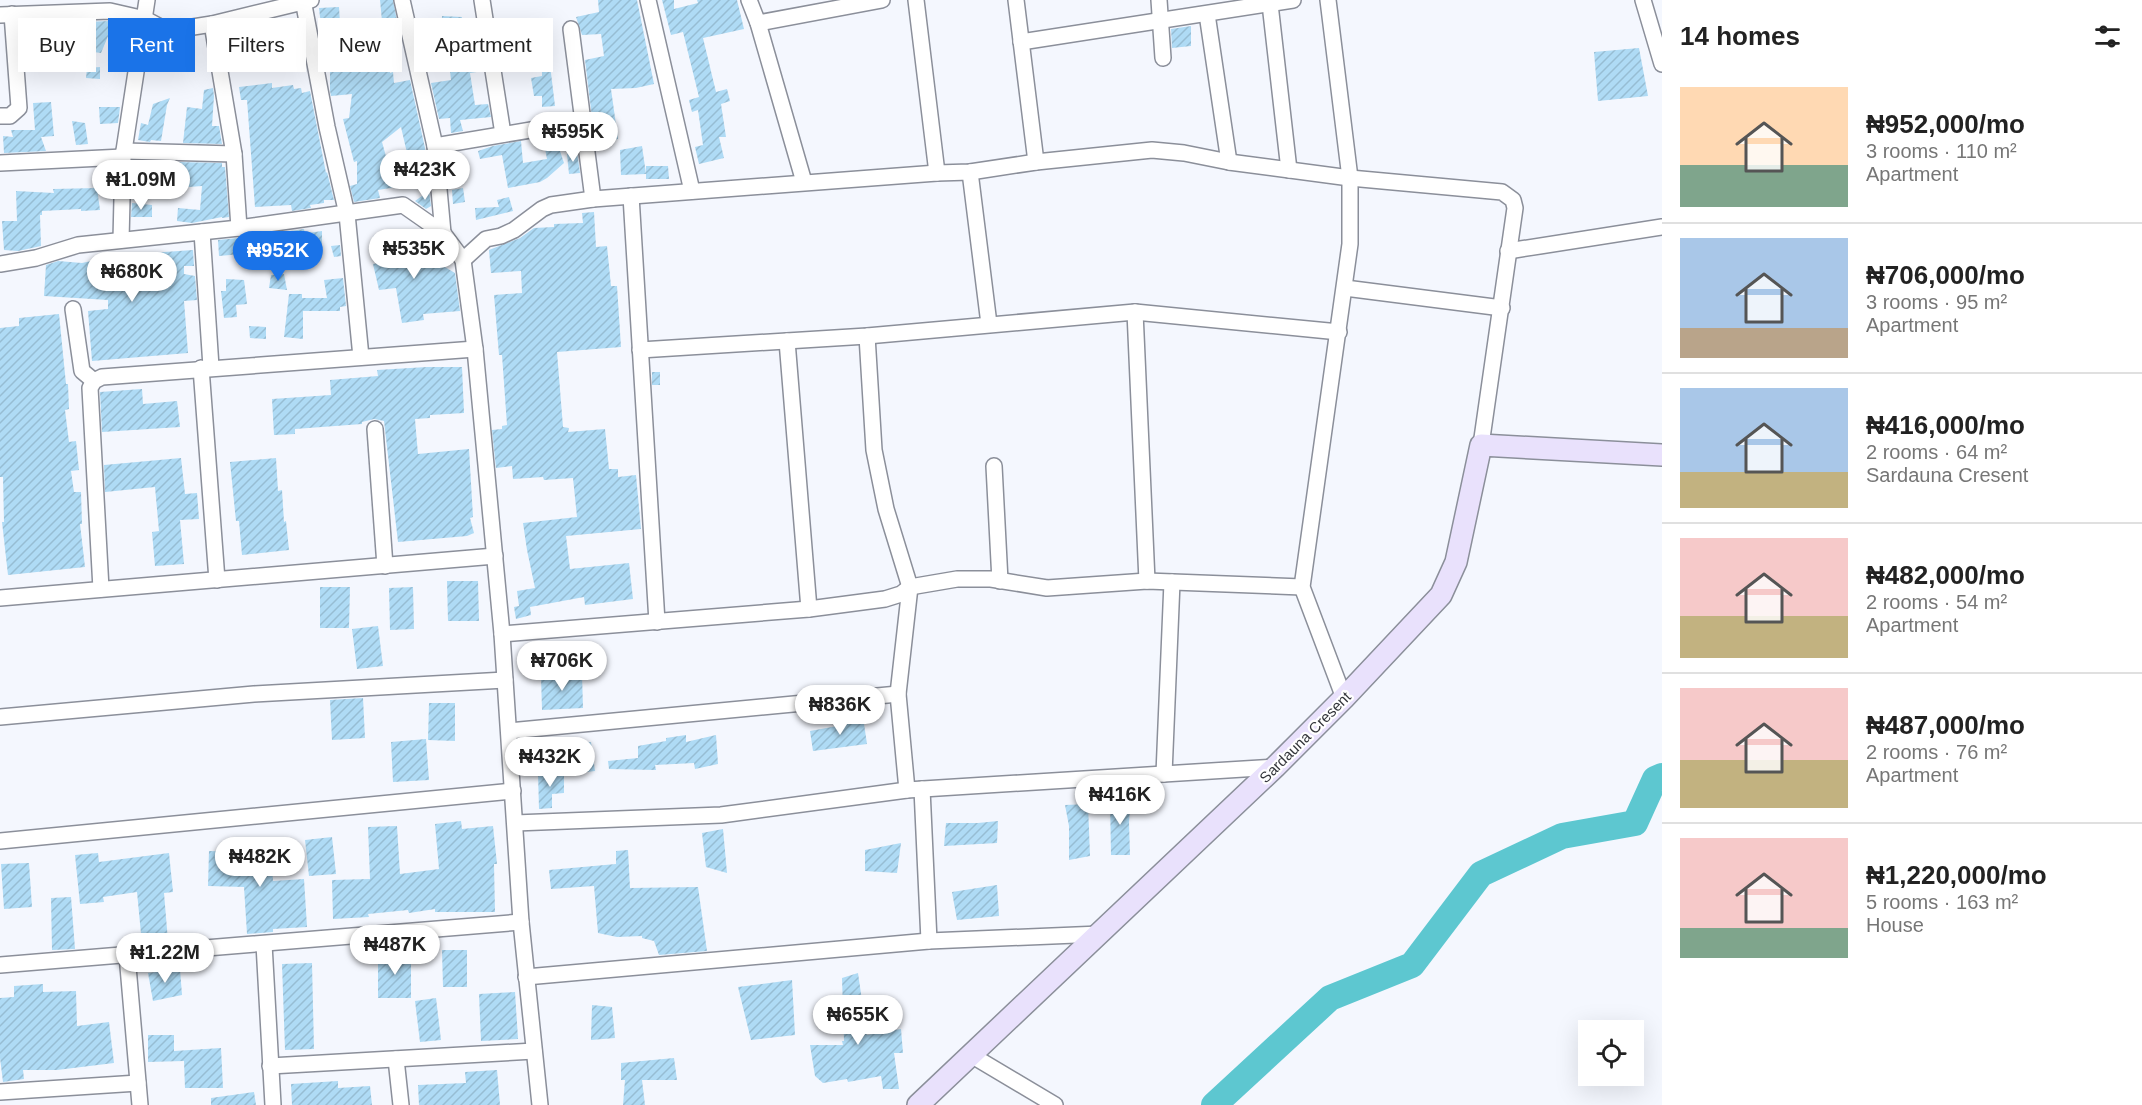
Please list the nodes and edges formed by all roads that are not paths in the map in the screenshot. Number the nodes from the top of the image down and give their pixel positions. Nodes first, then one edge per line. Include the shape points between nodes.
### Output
1 (147, 0) edge
2 (402, 0) edge
3 (482, 0) edge
4 (648, 0) edge
5 (749, 0) edge
6 (882, 0) edge
7 (916, 0) edge
8 (1016, 0) edge
9 (1159, 0) edge
10 (1293, 0) edge
11 (1328, 0) edge
12 (1643, 0) edge
13 (306, 1) edge
14 (844, 4) edge
15 (1270, 4) junction
16 (46, 7) edge
17 (1207, 14) junction
18 (6, 15) edge
19 (141, 18) edge
20 (145, 18) edge
21 (237, 18) edge
22 (1160, 22) junction
23 (759, 23) junction
24 (571, 29) dead end
25 (1021, 42) junction
26 (1163, 58) dead end
27 (1662, 64) edge
28 (137, 72) edge
29 (220, 72) edge
30 (0, 116) edge
31 (584, 121) junction
32 (503, 134) junction
33 (435, 146) junction
34 (124, 154) junction
35 (234, 154) junction
36 (1036, 162) junction
37 (1229, 162) junction
38 (0, 163) edge
39 (1289, 170) junction
40 (937, 172) junction
41 (970, 172) junction
42 (1350, 178) junction
43 (804, 182) junction
44 (692, 191) junction
45 (631, 196) junction
46 (593, 199) junction
47 (347, 214) junction
48 (1662, 227) edge
49 (239, 228) junction
50 (202, 232) junction
51 (443, 233) junction
52 (122, 240) junction
53 (1508, 251) junction
54 (463, 260) junction
55 (0, 264) edge
56 (1345, 288) junction
57 (1502, 308) junction
58 (73, 309) dead end
59 (1135, 312) junction
60 (989, 324) junction
61 (1339, 332) junction
62 (867, 336) junction
63 (787, 341) junction
64 (475, 349) junction
65 (640, 350) junction
66 (361, 357) junction
67 (206, 368) junction
68 (94, 381) junction
69 (375, 429) dead end
70 (1481, 446) junction
71 (1662, 455) edge
72 (994, 466) dead end
73 (495, 556) junction
74 (385, 566) junction
75 (217, 580) junction
76 (1148, 580) junction
77 (1000, 581) junction
78 (1172, 582) junction
79 (1302, 586) junction
80 (910, 587) junction
81 (101, 589) junction
82 (0, 598) edge
83 (809, 609) junction
84 (657, 622) junction
85 (502, 634) junction
86 (505, 680) junction
87 (898, 694) junction
88 (1344, 698) junction
89 (0, 717) edge
90 (509, 731) junction
91 (1275, 767) junction
92 (1164, 774) junction
93 (914, 789) junction
94 (513, 791) junction
95 (515, 823) junction
96 (0, 841) edge
97 (521, 922) junction
98 (1100, 934) junction
99 (929, 941) junction
100 (264, 944) junction
101 (127, 955) junction
102 (0, 965) edge
103 (526, 977) junction
104 (534, 1051) junction
105 (971, 1055) junction
106 (396, 1059) junction
107 (270, 1066) junction
108 (138, 1083) junction
109 (9, 1096) edge
110 (140, 1105) edge
111 (273, 1105) edge
112 (401, 1105) edge
113 (540, 1105) edge
114 (918, 1105) edge
115 (1055, 1105) edge

1 - 20 street
2 - 33 street
3 - 32 street
4 - 44 street
5 - 23 street
6 - 14 street
7 - 40 street
8 - 25 street
9 - 22 street
10 - 15 street
11 - 42 street
12 - 27 street
13 - 21 street
13 - 47 street via 327,127
14 - 23 street
15 - 17 street
15 - 39 street
16 - 18 street
16 - 19 street via 110,11
17 - 22 street
17 - 37 street
18 - 30 street via 19,108 10,116
22 - 25 street
22 - 26 street
23 - 43 street
24 - 31 street
25 - 36 street
28 - 34 street
29 - 35 street
31 - 32 street
31 - 46 street
32 - 33 street
33 - 51 street
34 - 35 street
34 - 38 street
34 - 52 street
35 - 49 street
36 - 37 street via 1152,150
36 - 41 street
37 - 39 street
39 - 42 street
40 - 41 street
40 - 43 street
41 - 60 street
42 - 53 street via 1502,192 1513,200 1515,208
42 - 56 street
43 - 44 street
44 - 45 street
45 - 46 street
45 - 65 street
46 - 54 street via 551,205 514,230 486,239
47 - 49 street
47 - 51 street via 403,206
47 - 66 street
48 - 53 street
49 - 50 street
50 - 52 street
50 - 67 street
51 - 54 street
52 - 55 street via 60,249
53 - 57 street
54 - 64 street
56 - 57 street
56 - 61 street
57 - 70 street
58 - 68 street via 82,371
59 - 60 street
59 - 61 street
59 - 76 street
60 - 62 street
61 - 79 street
62 - 63 street
62 - 80 street via 874,450 886,509
63 - 65 street
63 - 83 street
64 - 66 street
64 - 73 street
65 - 84 street
66 - 67 street
67 - 68 street via 102,376
67 - 75 street
68 - 81 street via 90,388
69 - 74 street
70 - 71 street
70 - 88 street, Sardauna Cresent via 1450,579 1441,595
72 - 77 street
73 - 74 street
73 - 85 street
74 - 75 street
75 - 81 street
76 - 77 street via 1047,588
76 - 78 street
77 - 80 street via 957,579
78 - 79 street
78 - 92 street
79 - 88 street
80 - 83 street via 885,599
80 - 87 street
81 - 82 street
83 - 84 street
84 - 85 street
85 - 86 street
86 - 89 street via 254,694
86 - 90 street
87 - 90 street
87 - 93 street
88 - 91 street, Sardauna Cresent
90 - 94 street
91 - 92 street
91 - 98 street, Sardauna Cresent
92 - 93 street
93 - 95 street via 721,815
93 - 99 street
94 - 95 street
94 - 96 street
95 - 97 street
97 - 100 street
97 - 103 street
98 - 99 street
98 - 105 street, Sardauna Cresent
99 - 103 street
100 - 101 street
100 - 107 street
101 - 102 street
101 - 108 street
103 - 104 street
104 - 106 street
104 - 113 street
105 - 114 street, Sardauna Cresent
105 - 115 street
106 - 107 street
106 - 112 street
107 - 111 street
108 - 109 street
108 - 110 street

